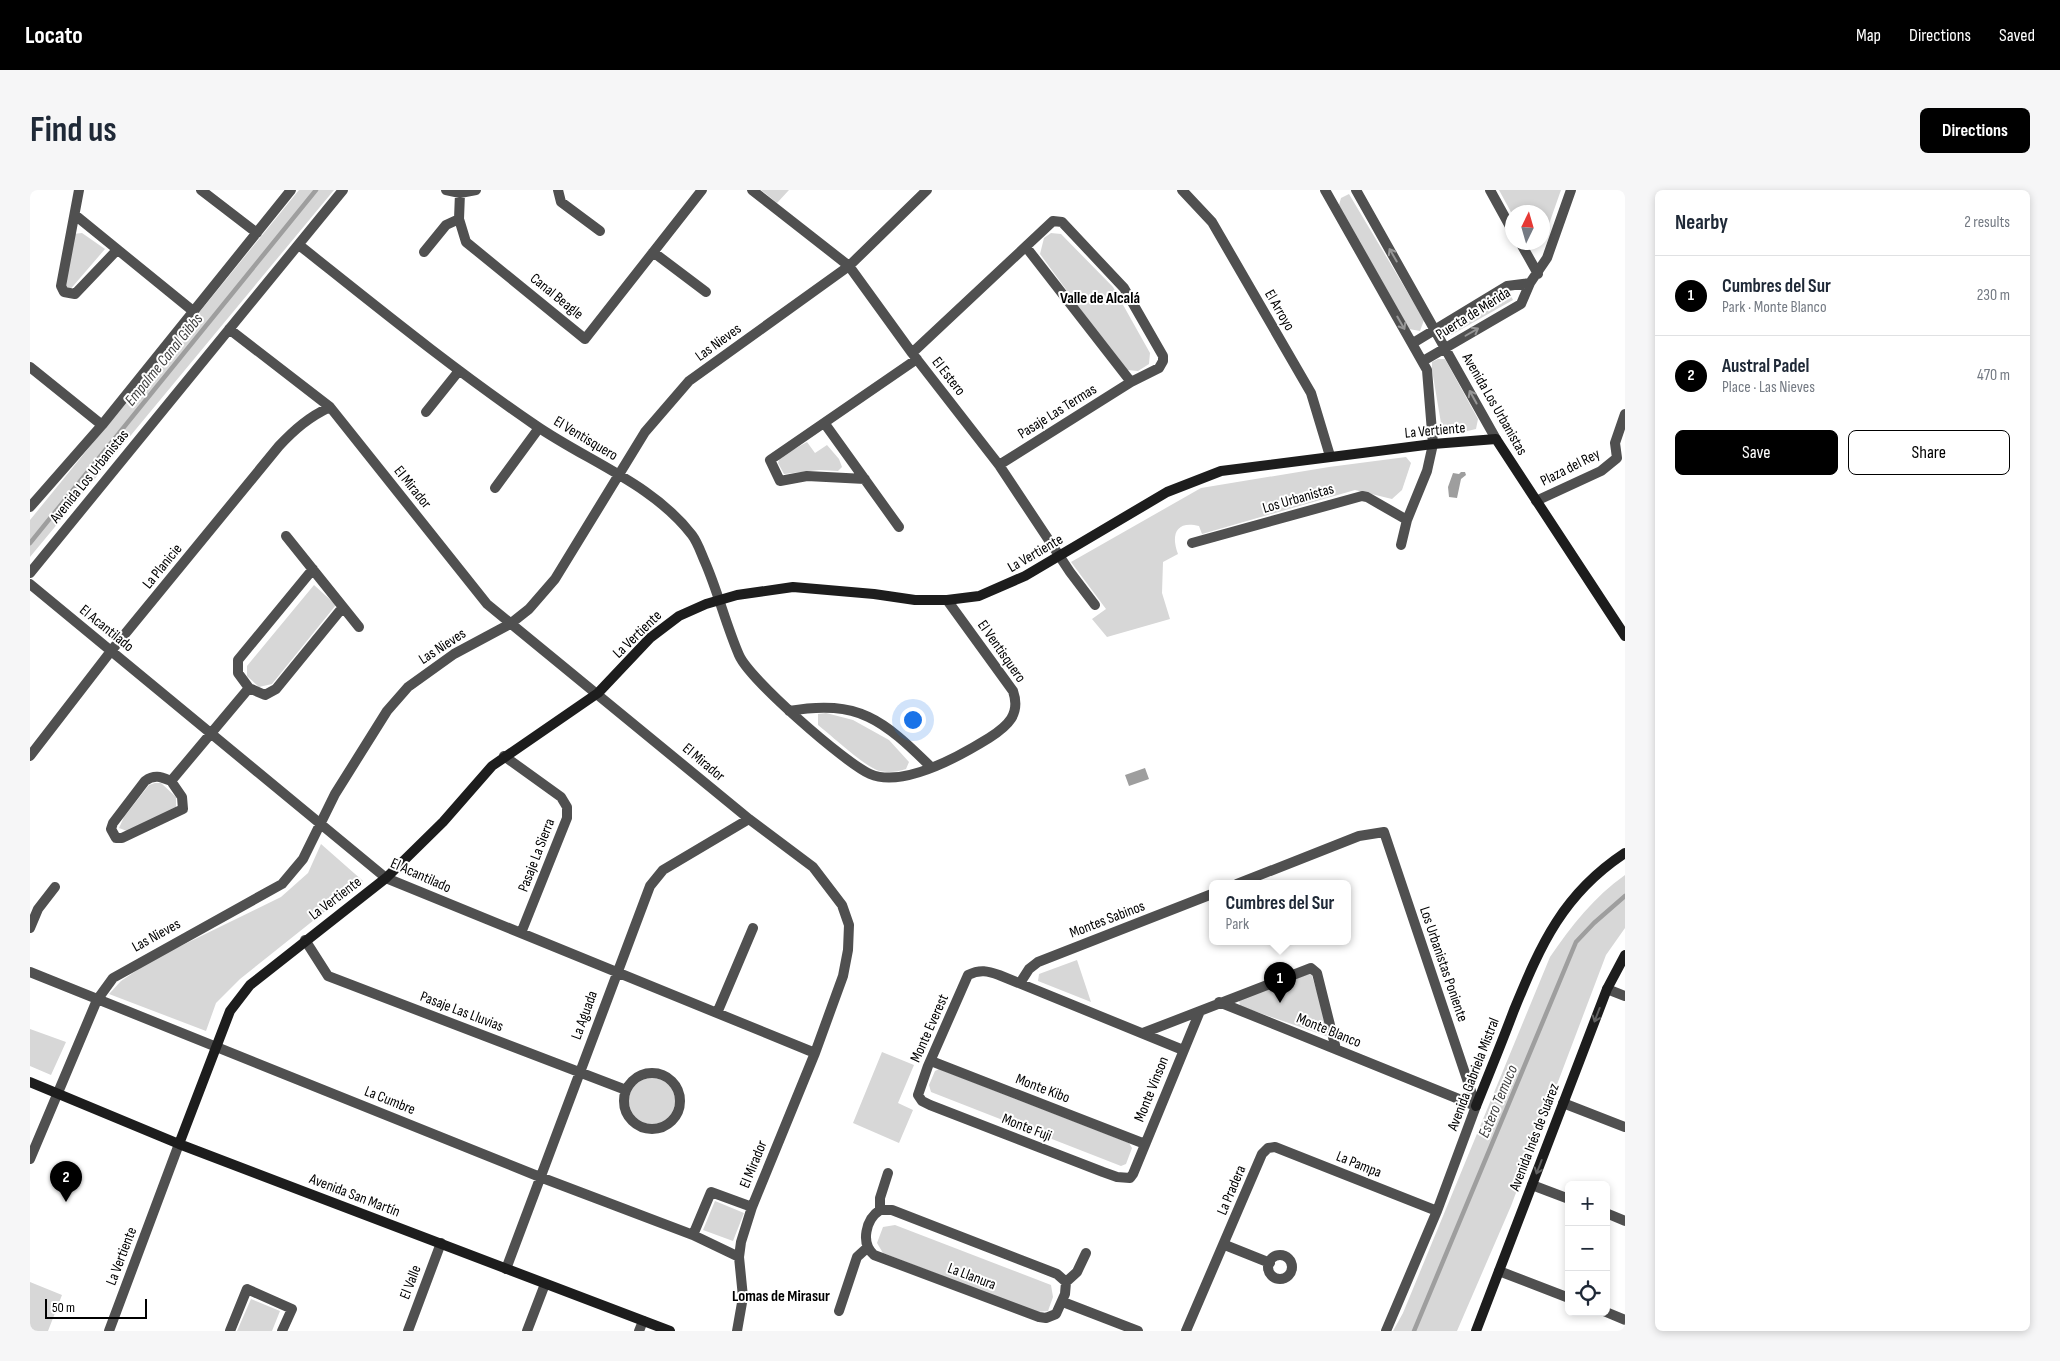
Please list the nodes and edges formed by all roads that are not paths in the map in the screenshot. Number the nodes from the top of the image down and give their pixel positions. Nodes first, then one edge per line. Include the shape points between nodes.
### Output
1 (79, 190) edge
2 (201, 190) edge
3 (291, 190) edge
4 (343, 190) edge
5 (446, 190) edge
6 (476, 190) edge
7 (558, 190) edge
8 (702, 190) edge
9 (752, 190) edge
10 (927, 190) edge
11 (1182, 190) edge
12 (1356, 190) edge
13 (1490, 190) edge
14 (1571, 190) edge
15 (1329, 192) edge
16 (460, 193) junction
17 (75, 215) junction
18 (1505, 217) edge
19 (460, 219) junction
20 (600, 231) dead end
21 (257, 233) junction
22 (299, 245) junction
23 (1026, 247) junction
24 (117, 250) junction
25 (1524, 250) edge
26 (424, 252) dead end
27 (652, 252) junction
28 (849, 266) junction
29 (1538, 274) junction
30 (1530, 283) junction
31 (706, 292) dead end
32 (193, 311) junction
33 (229, 329) junction
34 (1436, 330) junction
35 (1413, 343) junction
36 (1445, 348) junction
37 (915, 356) junction
38 (1423, 361) junction
39 (30, 367) edge
40 (458, 372) junction
41 (1131, 382) junction
42 (330, 407) junction
43 (426, 412) dead end
44 (1625, 414) edge
45 (824, 424) junction
46 (102, 425) junction
47 (539, 428) junction
48 (1496, 440) junction
49 (1433, 444) junction
50 (1330, 456) junction
51 (1621, 459) edge
52 (999, 465) junction
53 (620, 476) junction
54 (865, 479) junction
55 (495, 488) dead end
56 (34, 494) edge
57 (1536, 501) junction
58 (30, 507) edge
59 (1407, 520) junction
60 (899, 527) dead end
61 (286, 536) dead end
62 (1192, 543) dead end
63 (1401, 545) dead end
64 (1061, 556) junction
65 (313, 569) junction
66 (30, 573) edge
67 (30, 584) edge
68 (720, 599) junction
69 (947, 600) junction
70 (1095, 605) dead end
71 (343, 606) junction
72 (510, 624) junction
73 (1622, 624) edge
74 (359, 627) dead end
75 (1625, 636) edge
76 (112, 651) junction
77 (249, 688) junction
78 (598, 694) junction
79 (789, 711) junction
80 (211, 733) junction
81 (30, 756) edge
82 (504, 756) junction
83 (931, 767) junction
84 (171, 781) junction
85 (749, 819) junction
86 (320, 824) junction
87 (1625, 853) edge
88 (386, 878) junction
89 (1247, 880) edge
90 (55, 887) dead end
91 (1209, 895) edge
92 (30, 928) edge
93 (753, 928) dead end
94 (521, 933) junction
95 (305, 940) junction
96 (1625, 955) edge
97 (30, 972) edge
98 (616, 972) junction
99 (1020, 983) junction
100 (1607, 989) junction
101 (1625, 996) edge
102 (97, 1000) junction
103 (1220, 1002) junction
104 (1200, 1011) junction
105 (717, 1013) junction
106 (1142, 1033) junction
107 (215, 1046) junction
108 (1336, 1049) junction
109 (1182, 1050) junction
110 (815, 1053) junction
111 (931, 1060) junction
112 (579, 1072) junction
113 (30, 1082) edge
114 (626, 1090) junction
115 (56, 1093) junction
116 (918, 1095) joint
117 (1564, 1103) junction
118 (1476, 1106) junction
119 (1625, 1126) edge
120 (179, 1144) junction
121 (1145, 1144) junction
122 (1268, 1148) joint
123 (30, 1159) edge
124 (888, 1173) dead end
125 (540, 1177) junction
126 (1130, 1178) joint
127 (1532, 1184) junction
128 (1565, 1197) edge
129 (752, 1207) junction
130 (880, 1210) junction
131 (1438, 1211) junction
132 (1610, 1215) edge
133 (1625, 1221) edge
134 (693, 1235) junction
135 (441, 1243) junction
136 (1225, 1245) junction
137 (868, 1247) junction
138 (1086, 1253) dead end
139 (739, 1256) junction
140 (1270, 1263) dead end
141 (506, 1269) junction
142 (1499, 1271) junction
143 (1066, 1282) junction
144 (545, 1284) junction
145 (1565, 1296) edge
146 (1063, 1302) junction
147 (839, 1311) dead end
148 (1610, 1314) edge
149 (1625, 1320) edge
150 (643, 1321) junction
151 (109, 1331) edge
152 (230, 1331) edge
153 (282, 1331) edge
154 (408, 1331) edge
155 (527, 1331) edge
156 (639, 1331) edge
157 (670, 1331) edge
158 (737, 1331) edge
159 (1138, 1331) edge
160 (1186, 1331) edge
161 (1386, 1331) edge
162 (1476, 1331) edge

1 - 17 street
2 - 21 street
3 - 21 street, Avenida Los Urbanistas
4 - 22 street, Avenida Los Urbanistas
5 - 16 street
6 - 16 street
7 - 20 street via 561,202
8 - 27 street, Canal Beagle
9 - 28 street, El Estero
10 - 28 street, Las Nieves
11 - 50 street, El Arroyo via 1212,222 1311,392
34 -> 12 street, Avenida Los Urbanistas
13 - 18 street
14 - 29 street, Puerta de Mérida via 1547,258
15 -> 35 street
16 - 19 street, Canal Beagle
17 - 24 street
17 - 24 street via 61,286 64,292 76,294
19 - 26 street via 446,225
19 - 27 street, Canal Beagle via 466,242 585,339
21 - 32 street, Avenida Los Urbanistas
22 - 33 street, Avenida Los Urbanistas
22 - 40 street, El Ventisquero
23 - 37 street, Pasaje Las Termas
23 - 41 street
23 - 41 street, Pasaje Las Termas via 1058,220 1124,288 1163,356 1159,368
24 - 32 street
25 - 29 street
27 - 31 street
28 - 37 street, El Estero
28 - 53 street, Las Nieves via 689,382 645,432
29 - 30 street, Puerta de Mérida
30 - 34 street, Puerta de Mérida via 1507,286
36 -> 30 street, Puerta de Mérida via 1521,304
32 - 46 street, Avenida Los Urbanistas
33 - 42 street, El Mirador
33 - 66 street, Avenida Los Urbanistas
34 - 35 street, Puerta de Mérida
34 - 36 street, Avenida Los Urbanistas
35 - 38 street
36 - 38 street, Puerta de Mérida
48 -> 36 street, Avenida Los Urbanistas
37 - 45 street, Pasaje Las Termas
37 - 52 street, El Estero
38 - 49 street via 1428,370
39 - 46 street
40 - 43 street
40 - 47 street, El Ventisquero
41 - 52 street, Pasaje Las Termas
42 - 72 street, El Mirador via 487,604
42 - 76 street, La Planicie via 313,415 279,446
44 - 51 street, Plaza del Rey via 1614,443
45 - 54 street
45 - 54 street, Pasaje Las Termas via 770,460 780,481 807,476
46 - 56 street, Avenida Los Urbanistas
47 - 53 street, El Ventisquero
47 - 55 street
48 - 49 street, La Vertiente
48 - 57 street, Avenida Los Urbanistas
49 - 50 street, La Vertiente
49 - 59 street
50 - 64 street, La Vertiente via 1243,467 1200,478 1167,492
51 - 57 street, Plaza del Rey
52 - 64 street, El Estero
53 - 68 street, El Ventisquero via 667,507 694,537
53 - 72 street, Las Nieves via 555,579 529,609
54 - 60 street
56 - 58 street, Avenida Los Urbanistas
57 - 73 street, Avenida Los Urbanistas
59 - 62 street, Los Urbanistas via 1362,496
59 - 63 street
61 - 65 street
64 - 69 street, La Vertiente via 994,592
64 - 70 street, El Estero
65 - 71 street
65 - 77 street via 238,660 238,674
67 - 76 street, El Acantilado
68 - 69 street, La Vertiente via 753,591 793,587 915,600
68 - 78 street, La Vertiente via 666,624
68 - 79 street, El Ventisquero via 739,656 748,670
69 - 83 street, El Ventisquero via 1013,691 1016,706 1012,720 1002,730
71 - 74 street
71 - 77 street via 276,689 265,695
72 - 78 street, El Mirador
72 - 86 street, Las Nieves via 454,654 408,688 387,711
73 - 75 street, Avenida Los Urbanistas
76 - 80 street, El Acantilado
76 - 81 street, La Planicie
77 - 80 street
78 - 82 street, La Vertiente
78 - 85 street, El Mirador
79 - 83 street via 818,706 839,707 859,713 896,733
79 - 83 street, El Ventisquero via 871,775 898,778
80 - 84 street
80 - 86 street, El Acantilado
82 - 88 street, La Vertiente via 481,776 443,822
82 - 94 street, Pasaje La Sierra via 561,797 567,807 566,818
84 - 84 street via 160,776 145,781 113,823 111,829 116,838 183,809 182,797
85 - 98 street, La Aguada via 658,875 647,891
85 - 110 street, El Mirador via 812,866 842,905 849,926 844,976
86 - 88 street, El Acantilado
86 - 102 street, Las Nieves via 303,859 282,884 114,978
87 - 118 street, Avenida Gabriela Mistral via 1583,887 1548,933
88 - 94 street, El Acantilado
88 - 95 street, La Vertiente
89 - 118 street, Los Urbanistas Poniente via 1359,836 1384,832
90 - 92 street via 38,909
91 - 99 street, Montes Sabinos via 1038,962
93 - 105 street
94 - 98 street, El Acantilado
95 - 107 street, La Vertiente via 250,985 230,1011
95 - 112 street, Pasaje Las Lluvias via 328,976
96 - 100 street, Avenida Inés de Suárez
97 - 102 street, La Cumbre
98 - 105 street, El Acantilado
98 - 112 street, La Aguada
99 - 106 street
99 - 111 street, Monte Everest via 985,970 968,975
100 - 101 street
100 -> 117 street, Avenida Inés de Suárez
102 - 107 street, La Cumbre
102 - 115 street, Las Nieves
103 - 104 street
103 - 108 street, Monte Blanco
103 - 108 street via 1310,968 1317,973
104 - 106 street
104 - 109 street, Monte Vinson
105 - 110 street, El Acantilado
106 - 109 street
107 - 120 street, La Vertiente
107 - 125 street, La Cumbre
108 - 118 street, Monte Blanco
109 - 121 street, Monte Vinson
110 - 129 street, El Mirador
111 - 116 street, Monte Everest
111 - 121 street, Monte Kibo
112 - 114 street, Pasaje Las Lluvias
112 - 125 street, La Aguada
113 - 115 street, Avenida San Martín
114 - 114 street via 631,1082 648,1073 667,1077 679,1092 678,1111 665,1126 646,1128 630,1118 625,1110
115 - 120 street, Avenida San Martín
115 - 123 street, Las Nieves
116 - 126 street, Monte Fuji via 922,1101 936,1108 1102,1172
117 - 119 street
117 -> 127 street, Avenida Inés de Suárez
118 - 131 street, Avenida Gabriela Mistral
120 - 135 street, Avenida San Martín
120 - 151 street, La Vertiente
121 - 126 street, Monte Vinson
122 - 131 street, La Pampa via 1275,1147
122 - 136 street, La Pradera via 1262,1154
124 - 130 street via 880,1198
125 - 134 street, La Cumbre
125 - 141 street, La Aguada
127 - 128 street
127 - 142 street, Avenida Inés de Suárez
129 - 134 street via 711,1192
129 - 139 street, El Mirador
130 - 137 street via 873,1216 865,1236
130 - 143 street via 892,1210 1057,1274
131 - 161 street, Avenida Gabriela Mistral
132 - 133 street
134 - 139 street, La Cumbre
135 - 141 street, Avenida San Martín
135 - 154 street, El Valle
136 - 140 street
136 - 160 street, La Pradera
137 - 146 street, La Llanura via 874,1255 1039,1318 1052,1317
137 - 147 street via 857,1257
138 - 143 street via 1077,1272
139 - 158 street, El Mirador via 743,1297
141 - 144 street, Avenida San Martín
142 - 145 street
142 - 162 street, Avenida Inés de Suárez
143 - 146 street
144 - 150 street, Avenida San Martín
144 - 155 street
146 - 159 street
148 - 149 street
150 - 156 street
150 - 157 street, Avenida San Martín
152 - 153 street via 247,1289 292,1309

